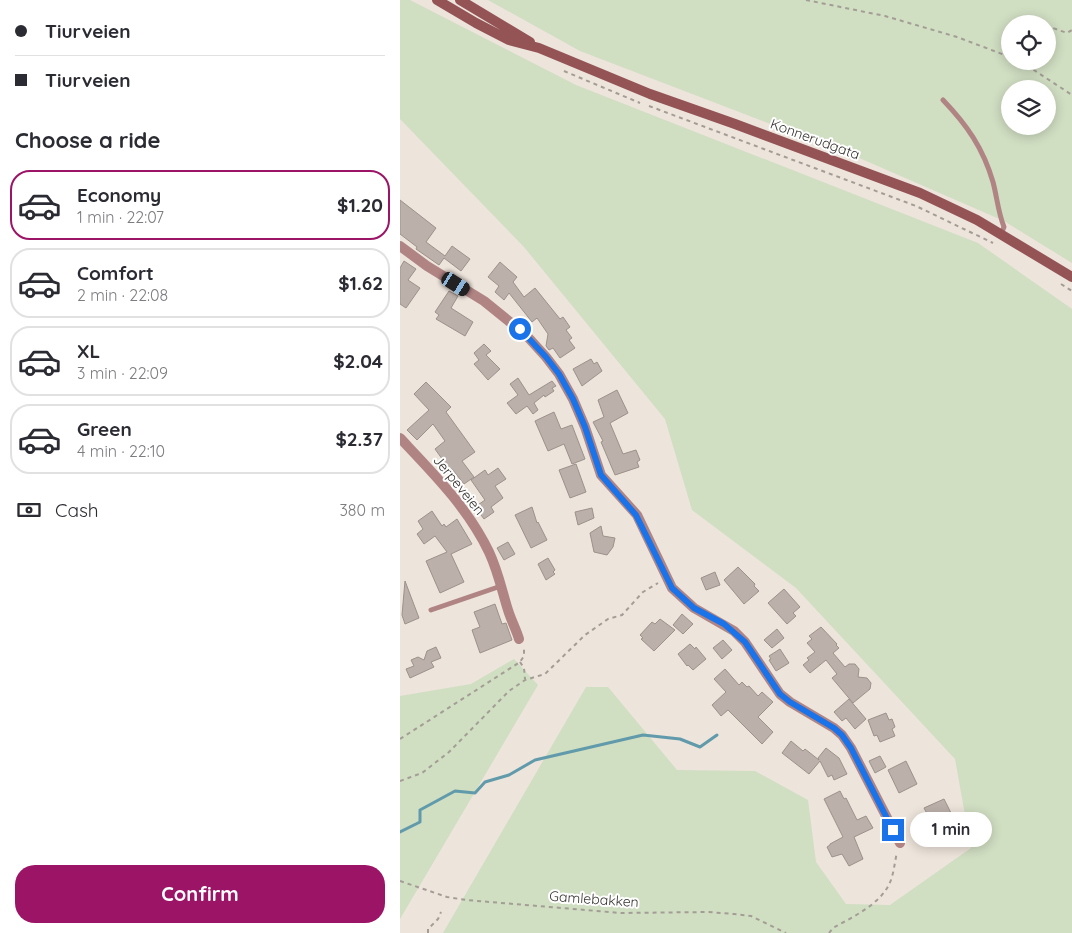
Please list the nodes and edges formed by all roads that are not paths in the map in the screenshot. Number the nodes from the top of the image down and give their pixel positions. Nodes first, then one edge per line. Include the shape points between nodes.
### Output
1 (437, 0) edge
2 (460, 0) edge
3 (539, 48) junction
4 (944, 100) dead end
5 (1001, 234) junction
6 (400, 246) edge
7 (1072, 277) edge
8 (400, 438) edge
9 (502, 586) junction
10 (432, 610) dead end
11 (519, 639) road end
12 (900, 843) road end

1 - 3 main road, Konnerudgata via 509,40
2 - 3 main road, Konnerudgata
3 - 5 main road, Konnerudgata via 650,94 920,193
4 - 5 lane via 973,135 983,153 1004,226
5 - 7 main road, Konnerudgata
6 - 12 street via 520,329 546,357 573,399 601,475 636,515 676,593 694,608 724,624 745,642 780,694 842,735
8 - 9 street, Jerpeveien via 466,512 489,551
9 - 10 lane
9 - 11 street, Jerpeveien

